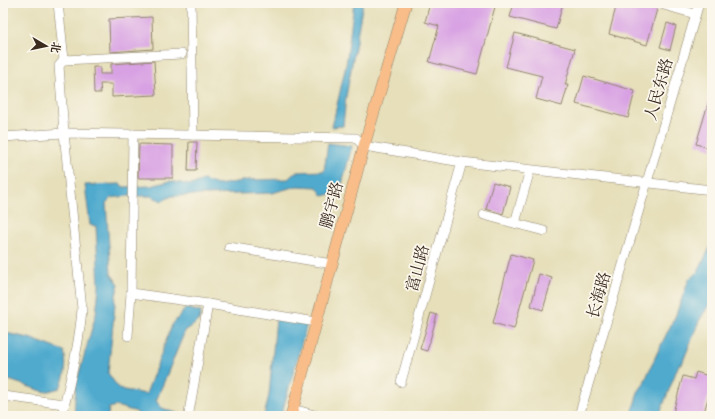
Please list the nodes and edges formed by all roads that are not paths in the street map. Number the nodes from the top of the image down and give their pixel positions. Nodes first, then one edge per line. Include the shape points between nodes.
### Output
1 (58, 3) edge
2 (191, 3) edge
3 (406, 3) edge
4 (657, 3) edge
5 (698, 3) edge
6 (696, 14) junction
7 (182, 54) dead end
8 (64, 60) junction
9 (64, 133) junction
10 (133, 134) junction
11 (193, 135) junction
12 (3, 137) edge
13 (364, 146) junction
14 (462, 162) junction
15 (530, 170) junction
16 (646, 183) junction
17 (712, 190) edge
18 (484, 215) dead end
19 (516, 223) junction
20 (544, 231) dead end
21 (229, 247) dead end
22 (332, 264) junction
23 (131, 293) junction
24 (208, 304) junction
25 (316, 322) junction
26 (128, 336) dead end
27 (401, 382) dead end
28 (3, 396) edge
29 (64, 404) junction
30 (189, 412) dead end
31 (292, 413) edge
32 (62, 416) edge
33 (318, 416) edge
34 (579, 416) edge

1 - 8 street
2 - 11 street
3 - 13 main road, 鹏宇路
4 - 6 street
5 - 6 street, 人民东路
6 - 16 street, 人民东路
7 - 8 street
8 - 9 street via 59,66
9 - 10 street
9 - 12 street
9 - 29 street via 82,309 77,350
10 - 11 street
10 - 23 street
11 - 13 street via 356,138
13 - 14 street
13 - 22 main road, 鹏宇路
14 - 15 street
14 - 27 street, 富山路
15 - 16 street
15 - 19 street
16 - 17 street
16 - 34 street, 长海路
18 - 19 street
19 - 20 street
21 - 22 street
22 - 25 main road, 鹏宇路
23 - 24 street
23 - 26 street
24 - 25 street
24 - 30 street
25 - 31 main road, 鹏宇路
28 - 29 street
29 - 32 street
31 - 33 street

